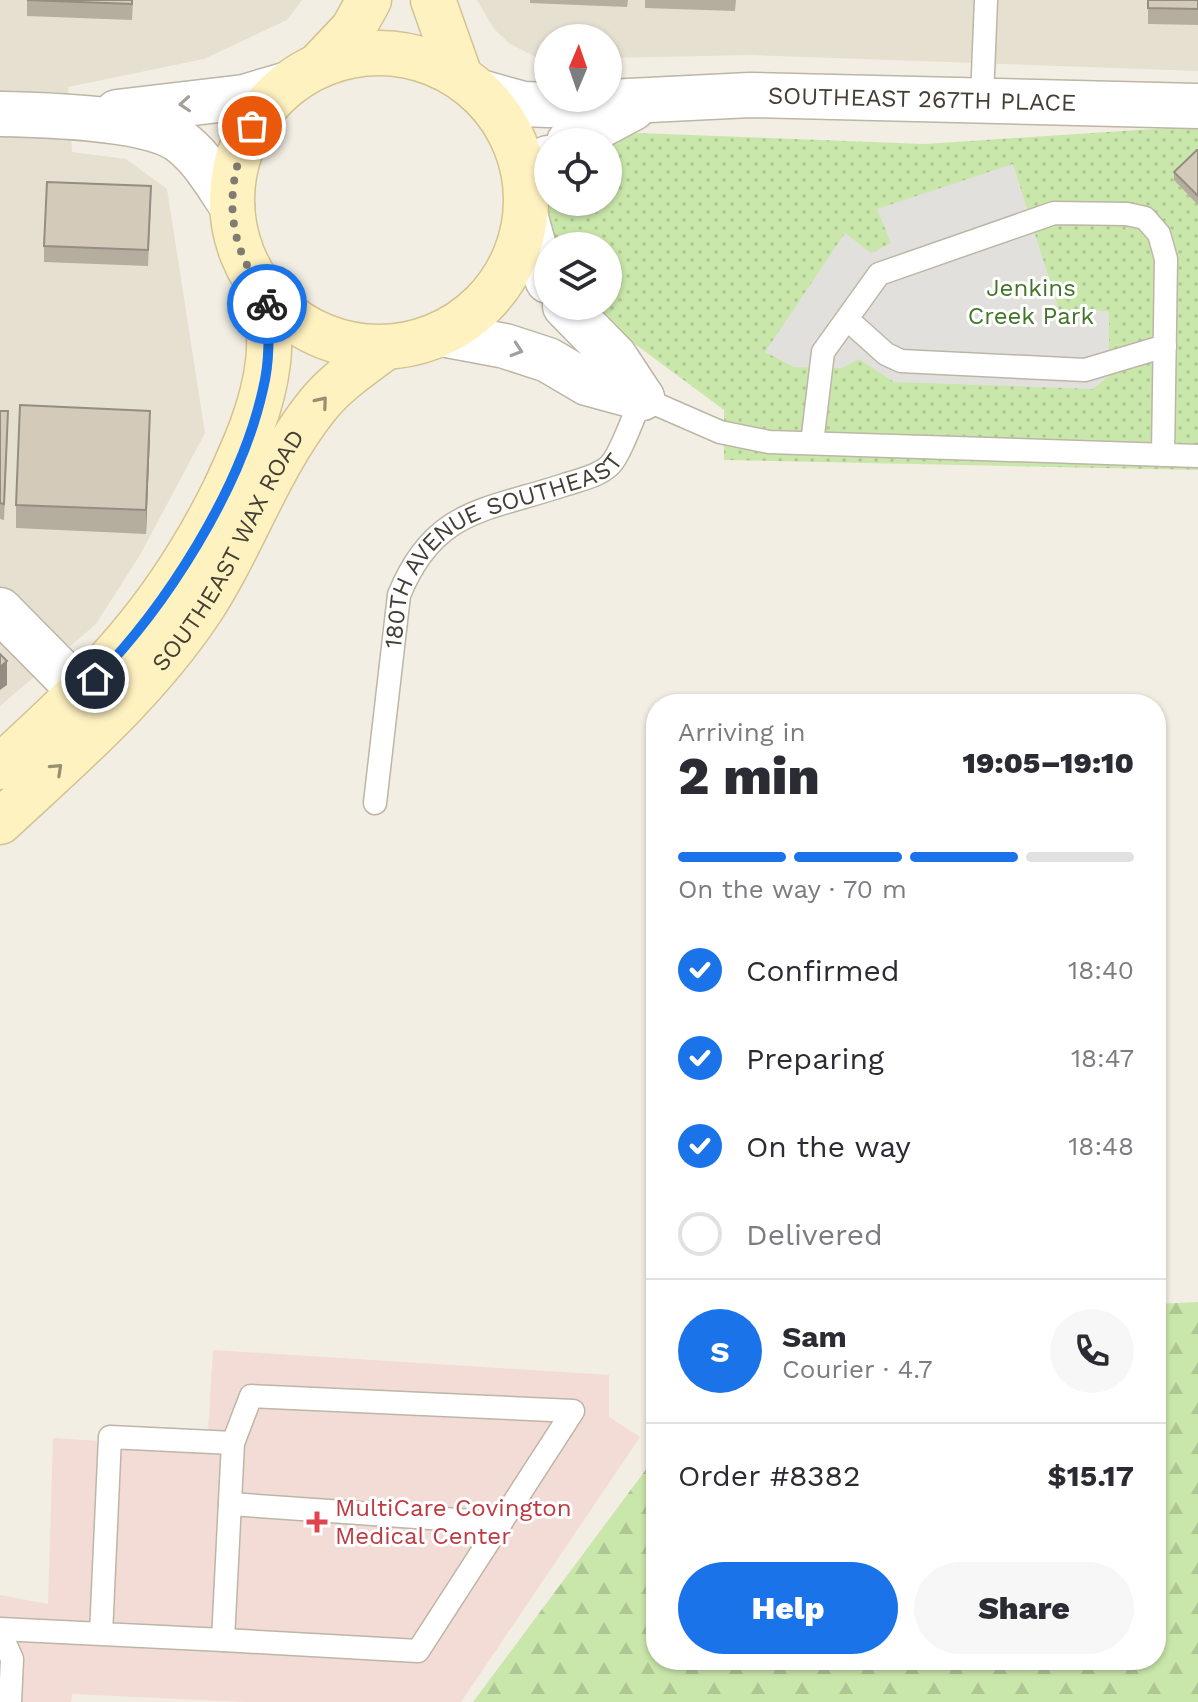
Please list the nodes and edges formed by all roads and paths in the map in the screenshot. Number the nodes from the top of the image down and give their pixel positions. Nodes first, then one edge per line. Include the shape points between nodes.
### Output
1 (369, 0) edge
2 (433, 0) edge
3 (986, 0) edge
4 (304, 75) junction
5 (470, 84) junction
6 (982, 98) junction
7 (646, 102) junction
8 (1198, 106) edge
9 (0, 114) edge
10 (83, 117) junction
11 (596, 128) edge
12 (533, 185) edge
13 (232, 206) junction
14 (536, 232) edge
15 (267, 295) junction
16 (847, 319) junction
17 (579, 320) edge
18 (441, 334) junction
19 (1165, 346) junction
20 (386, 347) junction
21 (642, 398) junction
22 (812, 443) junction
23 (1163, 455) junction
24 (1198, 456) edge
25 (0, 610) edge
26 (81, 692) junction
27 (0, 767) edge
28 (375, 803) dead end
29 (0, 822) edge
30 (233, 1443) junction
31 (230, 1504) junction
32 (501, 1523) junction
33 (0, 1631) edge
34 (101, 1634) junction
35 (223, 1640) junction
36 (10, 1702) edge

1 - 4 street via 353,29
2 - 5 street
3 - 6 lane
4 - 5 street via 347,56 391,54 433,63
4 -> 10 street via 244,97
4 - 13 street via 268,103 240,151
5 - 7 street, SOUTHEAST 267TH PLACE via 523,104
5 - 12 street via 507,127
6 - 7 street, SOUTHEAST 267TH PLACE via 750,95
6 - 8 street, SOUTHEAST 267TH PLACE
7 - 11 street, SOUTHEAST 267TH PLACE
9 - 10 street
10 - 13 street via 178,140 198,158
12 - 14 street
12 - 18 street via 517,254 499,287 473,314
13 - 15 street via 241,254
15 - 20 street via 320,335 352,345
15 - 26 street, SOUTHEAST WAX ROAD via 268,361 240,457 173,583
16 - 19 lane via 901,361 1085,370
16 - 19 lane via 879,274 1054,213 1127,214 1145,218 1159,234 1166,259
16 - 22 lane via 823,352
17 - 21 street via 615,357
18 - 20 street
18 -> 21 street via 505,346 548,360 587,383
19 - 23 lane
29 -> 20 street, SOUTHEAST WAX ROAD via 106,724 175,646 224,571 292,441 337,384
21 - 22 lane via 720,432 769,442
21 - 28 lane, 180TH AVENUE SOUTHEAST via 611,465 458,519 430,540 412,563 399,595
22 - 23 lane
23 - 24 lane
25 - 26 street
26 - 27 street, SOUTHEAST WAX ROAD
30 - 31 lane
30 - 32 lane via 251,1396 573,1411
30 - 34 lane via 110,1437
31 - 32 lane
31 - 35 lane
32 - 35 lane via 418,1651
33 - 34 lane
33 - 36 lane via 12,1659
34 - 35 lane

